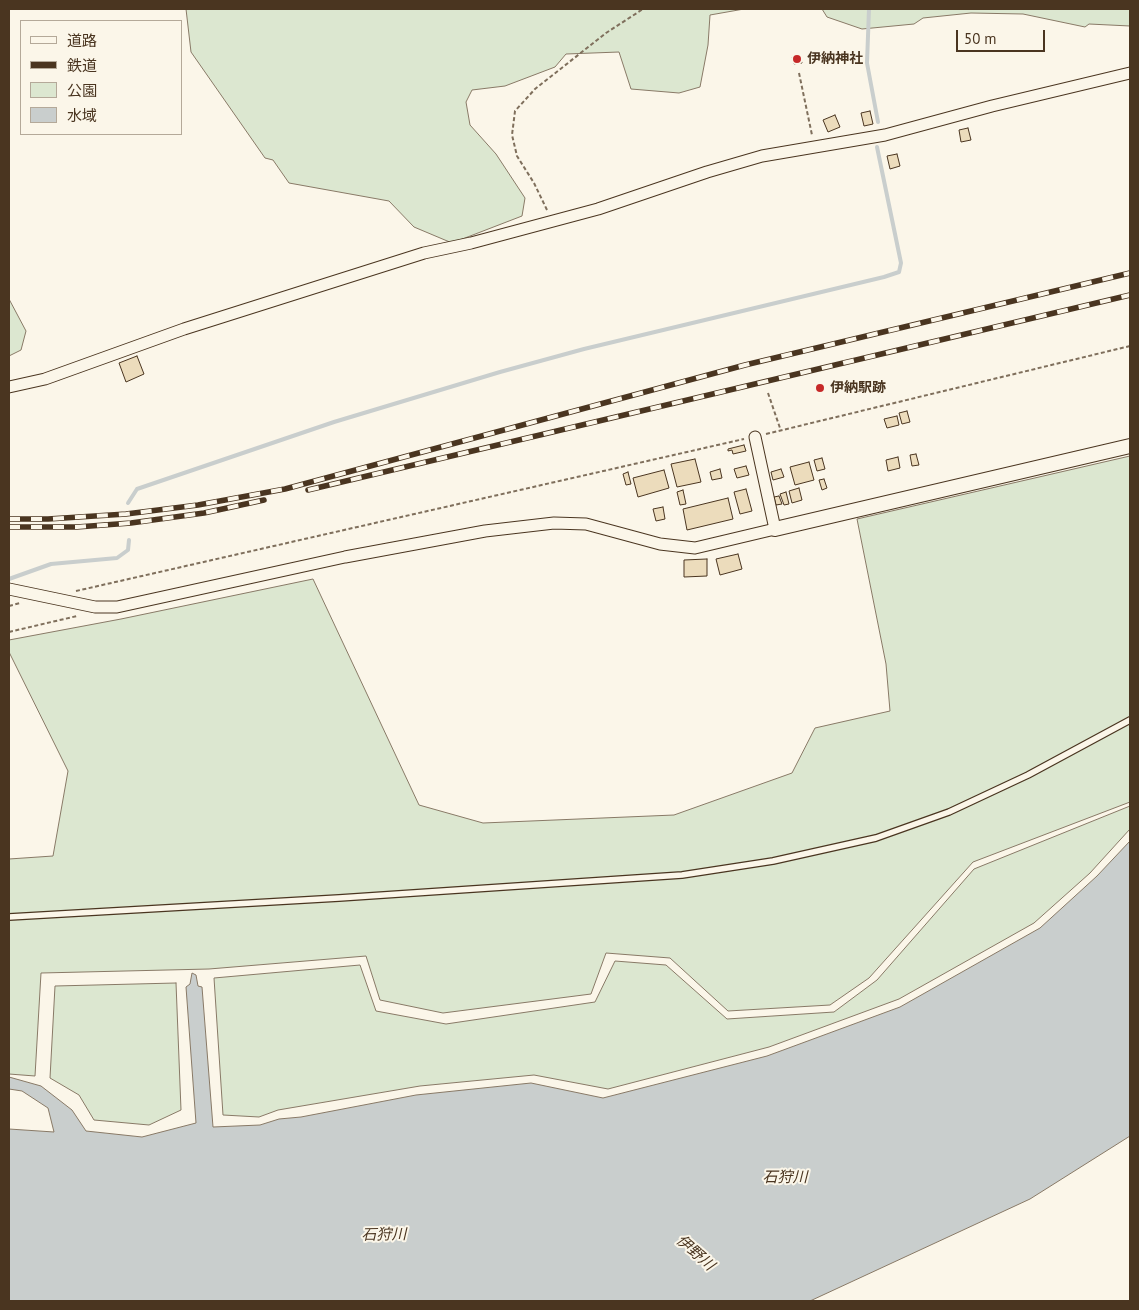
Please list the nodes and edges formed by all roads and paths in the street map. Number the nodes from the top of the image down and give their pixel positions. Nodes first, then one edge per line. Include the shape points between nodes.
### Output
1 (643, 9) edge
2 (799, 73) dead end
3 (1130, 74) edge
4 (814, 148) junction
5 (550, 222) junction
6 (1130, 346) edge
7 (9, 387) edge
8 (768, 392) dead end
9 (781, 431) junction
10 (756, 437) junction
11 (1130, 446) edge
12 (775, 529) junction
13 (9, 589) edge
14 (49, 597) junction
15 (25, 602) dead end
16 (9, 606) edge
17 (95, 607) junction
18 (9, 632) edge
19 (1130, 720) edge
20 (9, 917) edge

1 - 5 path via 606,33 535,89 515,111 512,135 517,156 546,206
2 - 4 path
3 - 4 street via 886,135
4 - 5 street via 762,156
5 - 7 street via 424,253 184,329 46,379
6 - 9 path
8 - 9 path
9 - 10 path
10 - 12 street
10 - 14 path
11 - 12 street
12 - 17 street via 695,548 660,544 586,524 554,523 485,531 345,557 117,607
13 - 14 street
14 - 17 street
15 - 16 path
17 - 18 path via 85,614
19 - 20 lane via 1028,775 949,812 876,838 773,861 682,875

